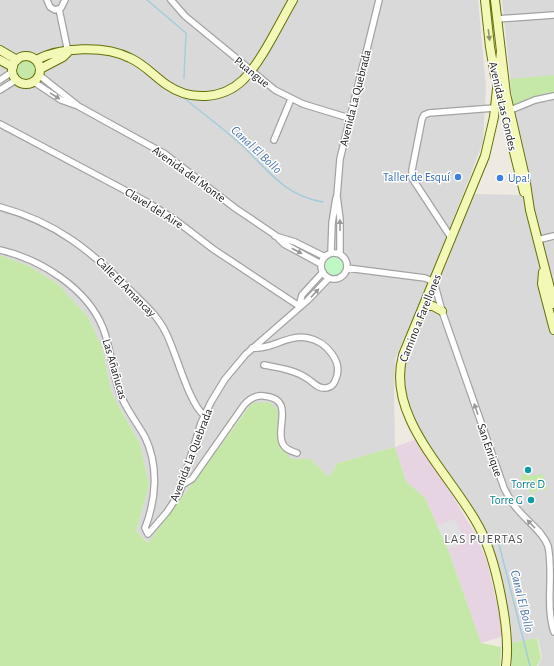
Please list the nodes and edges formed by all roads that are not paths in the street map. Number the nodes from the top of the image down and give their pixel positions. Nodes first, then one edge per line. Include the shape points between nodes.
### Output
1 (47, 0) edge
2 (65, 0) edge
3 (171, 0) edge
4 (293, 0) edge
5 (379, 0) edge
6 (485, 0) edge
7 (496, 0) edge
8 (59, 9) junction
9 (554, 15) edge
10 (497, 19) junction
11 (0, 50) edge
12 (501, 51) junction
13 (68, 52) junction
14 (0, 60) edge
15 (17, 60) junction
16 (36, 60) junction
17 (12, 69) junction
18 (251, 71) junction
19 (40, 72) junction
20 (0, 80) edge
21 (16, 80) junction
22 (34, 82) junction
23 (497, 83) junction
24 (0, 90) edge
25 (554, 96) edge
26 (291, 99) junction
27 (78, 106) junction
28 (494, 108) junction
29 (507, 110) junction
30 (349, 118) junction
31 (0, 124) edge
32 (274, 140) dead end
33 (337, 196) junction
34 (0, 207) edge
35 (275, 235) junction
36 (554, 236) edge
37 (452, 239) junction
38 (537, 240) junction
39 (0, 250) edge
40 (331, 253) junction
41 (340, 254) junction
42 (325, 256) junction
43 (321, 264) junction
44 (347, 268) junction
45 (544, 268) junction
46 (323, 272) junction
47 (328, 278) junction
48 (434, 282) junction
49 (554, 304) edge
50 (299, 306) junction
51 (424, 306) junction
52 (442, 311) junction
53 (554, 330) edge
54 (252, 348) junction
55 (264, 365) dead end
56 (204, 415) junction
57 (297, 453) dead end
58 (182, 485) junction
59 (148, 534) joint
60 (554, 632) edge
61 (506, 666) edge

1 - 8 street via 50,8
2 - 8 street via 64,6
3 - 18 street, Puangue via 185,16
4 - 18 street
5 - 30 street, Avenida La Quebrada
6 -> 23 street, Avenida Las Condes
7 - 10 street, Avenida Las Condes
8 - 13 street
9 - 10 street
10 - 12 street, Avenida Las Condes
11 - 15 street
12 - 23 street, Camino a Farellones
12 - 29 street, Avenida Las Condes
13 - 16 street via 57,51
13 - 18 street via 96,49 123,55 140,63 172,88 198,96 210,96 226,91
13 - 19 street
14 - 17 street
15 - 16 street via 27,56
15 - 17 street
16 - 19 street
17 - 20 street
17 - 21 street
18 - 26 street, Puangue
19 - 22 street
19 - 27 street, Avenida del Monte
21 - 22 street via 26,84
21 - 24 street
22 -> 27 street, Avenida del Monte via 62,100
23 - 28 street, Camino a Farellones
23 - 29 street, Avenida Las Condes
25 - 29 street
26 - 30 street, Puangue
26 - 32 street
27 - 35 street, Avenida del Monte via 165,154
28 - 37 street, Camino a Farellones via 491,135 485,156
28 - 37 street via 431,113 423,117 412,178
29 - 38 street, Avenida Las Condes via 519,179
30 - 33 street, Avenida La Quebrada via 340,160
31 - 50 street, Clavel del Aire via 147,202
33 - 40 street, Avenida La Quebrada via 332,223
41 -> 33 street, Avenida La Quebrada
34 - 56 street, Calle El Amancay via 38,220 74,240 103,263 151,310 166,332 197,407
35 - 42 street, Avenida del Monte
35 -> 43 street, Avenida del Monte via 290,248
36 - 38 street
37 - 48 street, Camino a Farellones
38 - 45 street, Avenida Las Condes
39 - 59 street, Las Añañucas via 31,260 55,274 88,303 102,327 121,397 145,437 153,465 155,482 151,513 145,528
40 - 41 street
40 - 42 street
41 - 44 street via 347,261
42 - 43 street
43 - 46 street
44 - 47 street via 340,278
44 - 48 street via 425,278
45 - 49 street, Avenida Las Condes
45 - 53 street, Avenida Las Condes via 542,284
46 - 47 street
46 - 50 street, Avenida La Quebrada via 302,295
50 -> 47 street, Avenida La Quebrada
48 - 51 street, Camino a Farellones
48 - 52 street, San Enrique
50 - 54 street, Avenida La Quebrada
51 - 52 street via 433,306
51 - 61 street, Camino a Farellones via 401,361 401,399 414,427 474,517 487,545 506,625
60 -> 52 street, San Enrique via 548,547 504,488
54 - 55 street via 263,348 293,338 312,339 325,346 332,355 336,363 337,377 334,384 327,388 319,387 295,372
54 - 56 street, Avenida La Quebrada via 225,379
56 - 58 street, Avenida La Quebrada
57 - 58 street via 286,448 281,442 283,415 280,405 271,398 256,396 244,405 192,479
58 - 59 street, Avenida La Quebrada via 171,507

